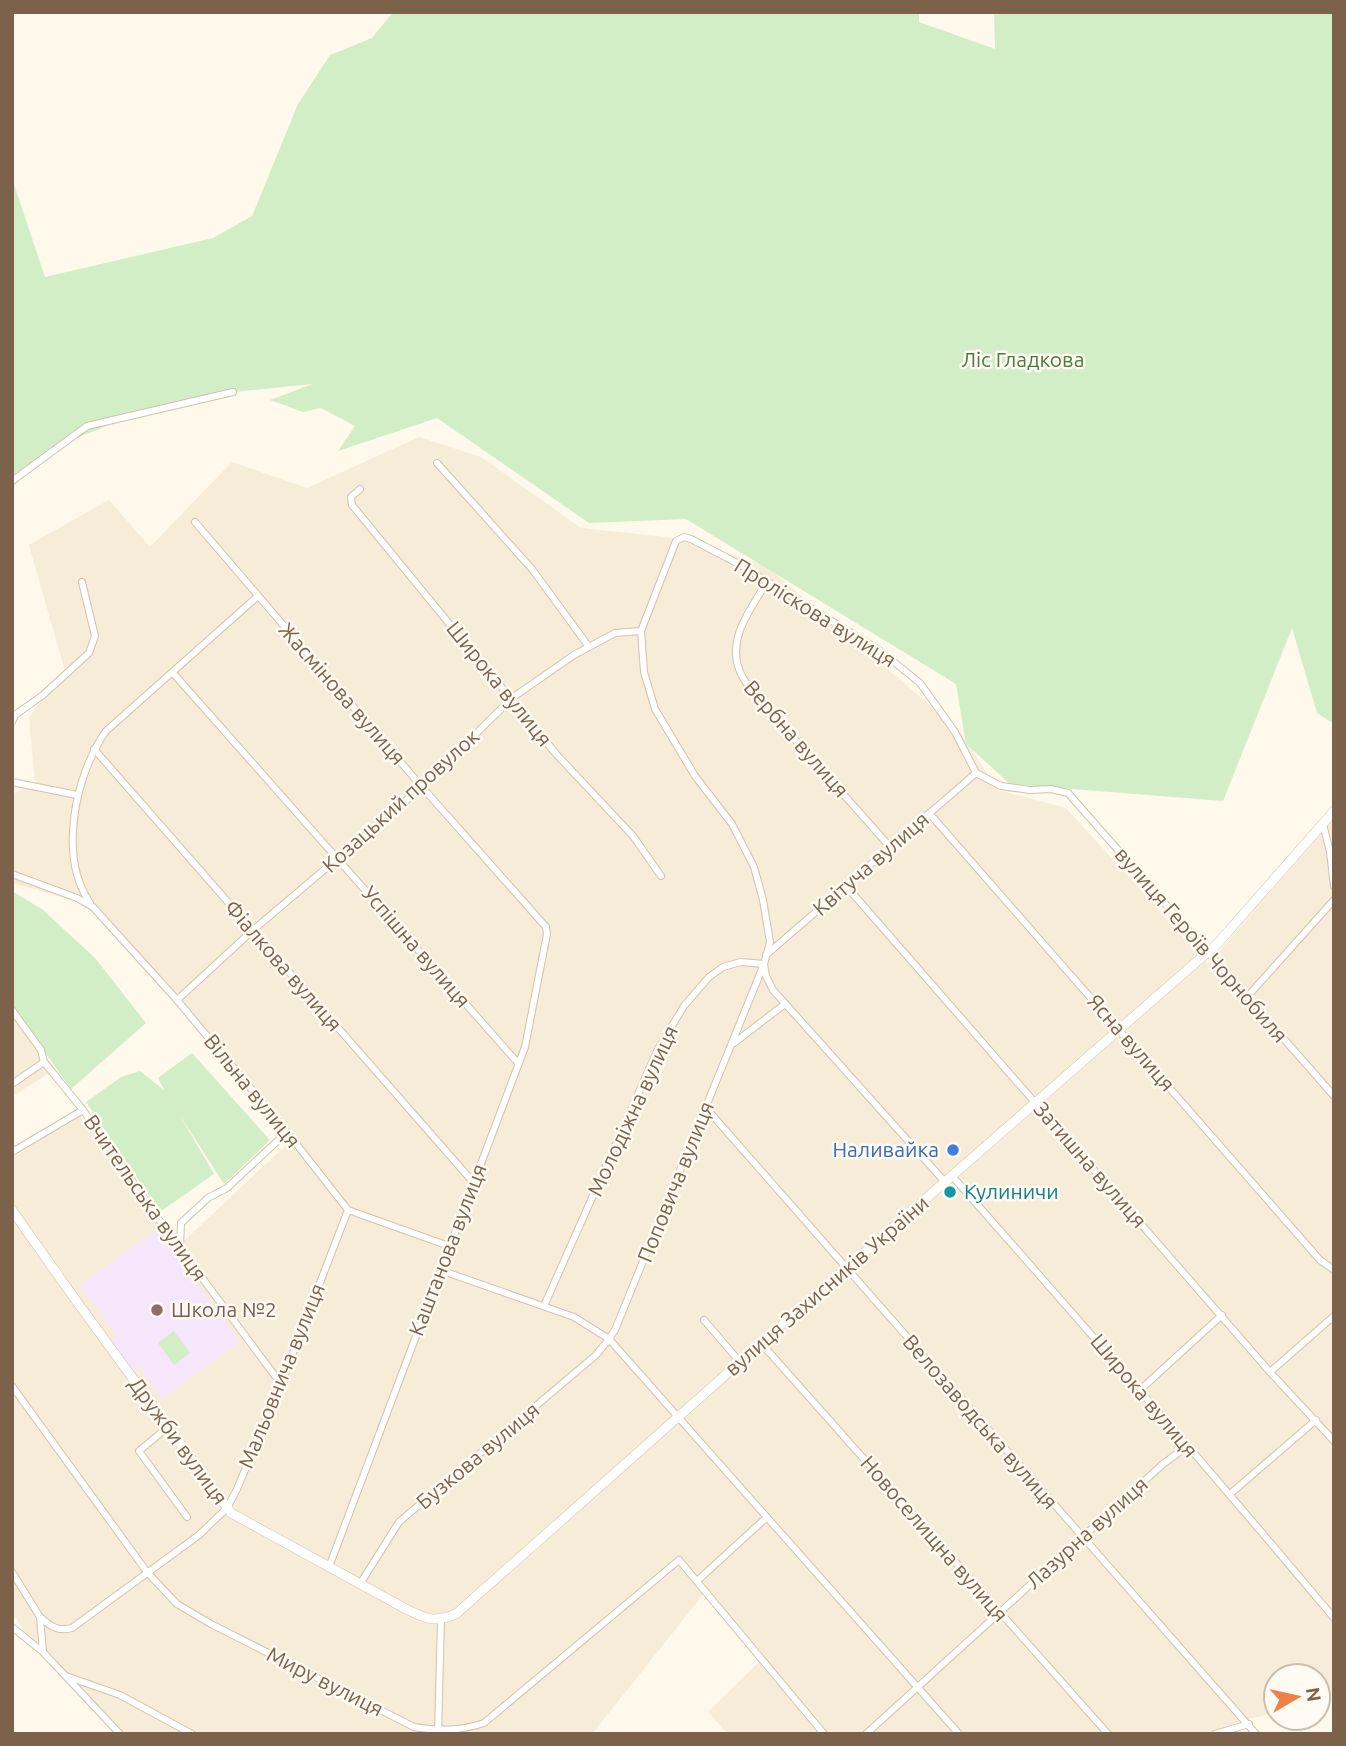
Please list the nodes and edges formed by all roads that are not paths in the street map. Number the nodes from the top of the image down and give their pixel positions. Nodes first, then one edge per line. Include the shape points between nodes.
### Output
1 (233, 391) dead end
2 (437, 463) dead end
3 (12, 481) edge
4 (360, 489) dead end
5 (195, 522) dead end
6 (676, 541) joint
7 (82, 582) dead end
8 (767, 582) junction
9 (258, 596) junction
10 (641, 631) junction
11 (589, 647) junction
12 (173, 673) junction
13 (512, 698) junction
14 (12, 722) edge
15 (94, 749) junction
16 (976, 773) junction
17 (12, 782) edge
18 (422, 787) junction
19 (77, 795) junction
20 (1334, 811) edge
21 (929, 813) junction
22 (1322, 824) junction
23 (891, 848) junction
24 (338, 858) junction
25 (12, 874) edge
26 (661, 876) dead end
27 (1334, 886) edge
28 (847, 887) junction
29 (1334, 900) edge
30 (93, 908) junction
31 (546, 927) joint
32 (252, 931) junction
33 (1207, 953) junction
34 (766, 955) junction
35 (764, 964) junction
36 (1247, 998) junction
37 (177, 1000) junction
38 (785, 1004) junction
39 (12, 1010) edge
40 (1119, 1030) junction
41 (732, 1045) junction
42 (44, 1062) junction
43 (518, 1063) junction
44 (12, 1084) edge
45 (1334, 1096) edge
46 (1035, 1103) junction
47 (706, 1108) junction
48 (83, 1110) junction
49 (287, 1132) junction
50 (12, 1152) edge
51 (948, 1179) junction
52 (473, 1182) junction
53 (12, 1210) edge
54 (348, 1210) junction
55 (449, 1245) junction
56 (180, 1247) junction
57 (846, 1269) junction
58 (440, 1270) junction
59 (1334, 1270) edge
60 (544, 1307) junction
61 (1222, 1315) junction
62 (1334, 1316) edge
63 (704, 1320) dead end
64 (609, 1339) junction
65 (761, 1343) junction
66 (740, 1362) junction
67 (1270, 1372) junction
68 (281, 1384) junction
69 (12, 1386) edge
70 (1140, 1390) junction
71 (678, 1417) junction
72 (1316, 1420) junction
73 (167, 1427) junction
74 (1334, 1441) edge
75 (1186, 1447) junction
76 (1230, 1494) junction
77 (227, 1508) junction
78 (187, 1517) dead end
79 (767, 1517) junction
80 (1081, 1538) junction
81 (329, 1567) junction
82 (12, 1572) edge
83 (147, 1572) junction
84 (697, 1581) junction
85 (360, 1584) junction
86 (998, 1613) junction
87 (40, 1616) junction
88 (1334, 1618) edge
89 (441, 1620) junction
90 (12, 1627) edge
91 (43, 1652) junction
92 (65, 1676) junction
93 (917, 1687) junction
94 (1249, 1724) junction
95 (438, 1732) edge
96 (120, 1734) edge
97 (191, 1734) edge
98 (824, 1734) edge
99 (866, 1734) edge
100 (959, 1734) edge
101 (1108, 1734) edge
102 (1215, 1734) edge
103 (1256, 1734) edge

1 - 3 street via 87,426
2 - 11 street via 532,569
4 - 13 street, Широка вулиця via 351,497 352,505
5 - 9 street, Жасмінова вулиця
6 - 8 street, Проліскова вулиця via 691,538
6 - 10 street, Поповича вулиця
7 - 14 street via 95,636 89,653
8 - 16 street, Проліскова вулиця via 879,650 920,683 956,732
8 - 23 street, Вербна вулиця via 736,637 741,675
9 - 12 street
9 - 18 street, Жасмінова вулиця
10 - 11 street, Козацький провулок via 615,634
10 - 34 street, Поповича вулиця via 644,672 655,709 695,776 732,824 754,867 770,942
11 - 13 street, Козацький провулок
12 - 15 street via 106,731
12 - 24 street, Успішна вулиця
13 - 18 street, Козацький провулок
13 - 26 street, Широка вулиця via 557,755 633,836
15 - 19 street
15 - 32 street, Фіалкова вулиця
16 - 21 street, Квітуча вулиця
16 - 33 street, вулиця Героїв Чорнобиля via 1001,786 1068,793
17 - 19 street
18 - 24 street, Козацький провулок
18 - 31 street, Жасмінова вулиця
19 - 30 street via 73,857 80,888
20 - 22 street, вулиця Захисників України
21 - 23 street, Квітуча вулиця
21 - 40 street, Ясна вулиця
22 - 27 street
22 - 33 street, вулиця Захисників України
23 - 28 street, Квітуча вулиця
24 - 32 street, Козацький провулок
24 - 43 street, Успішна вулиця
25 - 30 street, Вільна вулиця
28 - 34 street, Квітуча вулиця
28 - 46 street, Затишна вулиця
29 - 36 street
30 - 37 street, Вільна вулиця
31 - 43 street, Каштанова вулиця
32 - 37 street, Козацький провулок
32 - 52 street, Фіалкова вулиця
33 - 36 street, вулиця Героїв Чорнобиля
33 - 40 street, вулиця Захисників України
34 - 35 street, Поповича вулиця
35 - 38 street, Широка вулиця via 773,990
35 - 41 street, Поповича вулиця
35 - 60 street, Молодіжна вулиця via 741,962 723,967 684,1006 658,1049
36 - 45 street, вулиця Героїв Чорнобиля
37 - 49 street, Вільна вулиця
38 - 41 street
38 - 51 street, Широка вулиця
39 - 42 street, Вчительська вулиця via 41,1050
40 - 46 street, вулиця Захисників України
40 - 59 street, Ясна вулиця via 1320,1260
41 - 47 street, Поповича вулиця
42 - 44 street
42 - 48 street, Вчительська вулиця
43 - 52 street, Каштанова вулиця
46 - 51 street, вулиця Захисників України
46 - 61 street, Затишна вулиця
47 - 57 street, Велозаводська вулиця
47 - 64 street, Поповича вулиця
48 - 50 street
48 - 56 street, Вчительська вулиця
49 - 54 street, Вільна вулиця
49 - 56 street via 181,1223
51 - 57 street, вулиця Захисників України
51 - 70 street, Широка вулиця
52 - 55 street, Каштанова вулиця
53 - 73 street, Дружби вулиця
54 - 55 street
54 - 68 street, Мальовнича вулиця
55 - 58 street, Каштанова вулиця
56 - 68 street, Вчительська вулиця
57 - 65 street, вулиця Захисників України
57 - 80 street, Велозаводська вулиця
58 - 60 street
58 - 81 street, Каштанова вулиця
60 - 64 street via 574,1317
61 - 67 street, Затишна вулиця
61 - 70 street
62 - 67 street
63 - 66 street
64 - 71 street
64 - 85 street, Бузкова вулиця via 596,1355 399,1522
65 - 66 street, вулиця Захисників України
65 - 86 street, Новоселищна вулиця
66 - 71 street, вулиця Захисників України
67 - 72 street, Затишна вулиця
68 - 77 street, Мальовнича вулиця
69 - 83 street, Миру вулиця
70 - 75 street, Широка вулиця
71 - 79 street
71 - 89 street, вулиця Захисників України via 456,1614
72 - 74 street, Затишна вулиця
72 - 76 street
73 - 77 street, Дружби вулиця
73 - 78 street via 139,1451
75 - 76 street, Широка вулиця
75 - 80 street, Лазурна вулиця
76 - 88 street, Широка вулиця
77 - 81 street, Дружби вулиця
77 - 83 street, Мальовнича вулиця via 199,1535
79 - 84 street
79 - 93 street
80 - 86 street, Лазурна вулиця
80 - 94 street, Велозаводська вулиця
81 - 85 street, Дружби вулиця
82 - 87 street
83 - 87 street, Мальовнича вулиця via 72,1628 51,1627
83 - 95 street, Миру вулиця via 177,1604 211,1624 414,1727
84 - 95 street, Миру вулиця via 678,1560 484,1723
84 - 98 street, Миру вулиця
85 - 89 street, Дружби вулиця via 426,1618
86 - 93 street, Лазурна вулиця
86 - 101 street, Новоселищна вулиця
87 - 91 street
89 - 95 street
90 - 91 street
91 - 92 street
92 - 96 street
92 - 97 street via 120,1695
93 - 99 street, Лазурна вулиця
93 - 100 street
94 - 102 street
94 - 103 street, Велозаводська вулиця

